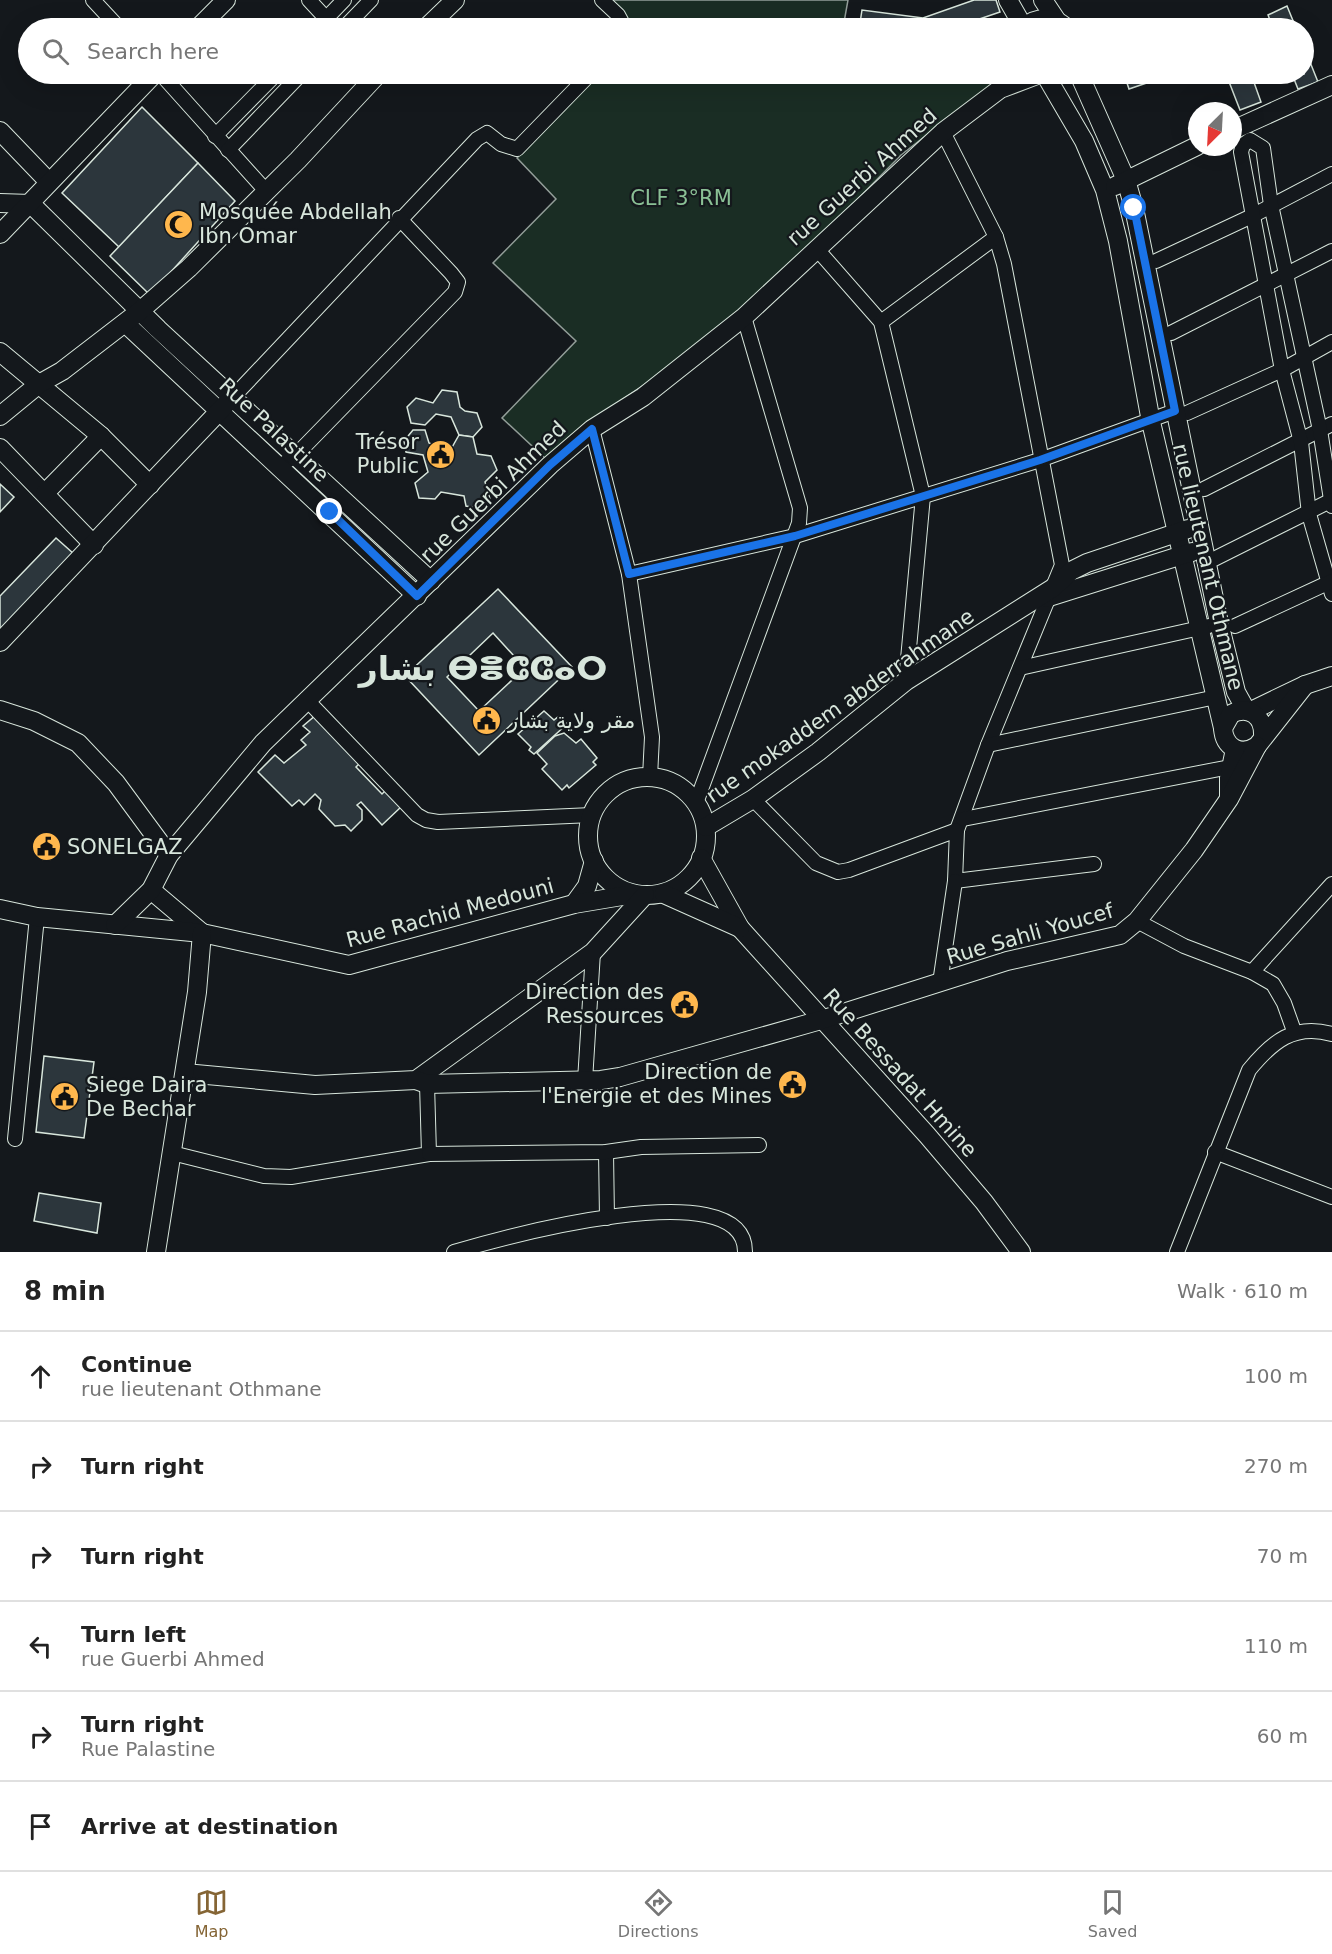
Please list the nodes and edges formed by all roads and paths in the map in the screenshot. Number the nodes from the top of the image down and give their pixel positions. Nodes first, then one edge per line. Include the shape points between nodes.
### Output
1 (93, 0) edge
2 (309, 0) edge
3 (344, 0) edge
4 (371, 0) edge
5 (602, 0) edge
6 (1008, 0) edge
7 (1043, 0) edge
8 (216, 4) edge
9 (444, 4) edge
10 (110, 18) edge
11 (206, 18) edge
12 (321, 18) edge
13 (331, 18) edge
14 (354, 18) edge
15 (434, 18) edge
16 (620, 18) edge
17 (1018, 18) edge
18 (1057, 18) edge
19 (144, 84) edge
20 (170, 84) edge
21 (266, 84) edge
22 (291, 84) edge
23 (368, 84) edge
24 (580, 84) edge
25 (1000, 84) edge
26 (1049, 84) edge
27 (1083, 84) edge
28 (1332, 85) edge
29 (1242, 126) edge
30 (0, 130) edge
31 (943, 132) junction
32 (215, 136) junction
33 (228, 150) junction
34 (1188, 150) edge
35 (1332, 174) edge
36 (1126, 180) junction
37 (49, 182) junction
38 (1105, 190) junction
39 (266, 191) junction
40 (0, 203) edge
41 (31, 204) junction
42 (1271, 205) junction
43 (1252, 216) junction
44 (399, 219) junction
45 (0, 234) edge
46 (996, 237) junction
47 (816, 248) junction
48 (1332, 251) edge
49 (1156, 261) dead end
50 (1286, 274) junction
51 (1265, 285) junction
52 (140, 311) junction
53 (744, 317) junction
54 (881, 322) junction
55 (125, 323) junction
56 (1171, 333) dead end
57 (1332, 342) edge
58 (0, 352) edge
59 (1302, 357) junction
60 (1282, 370) junction
61 (39, 384) junction
62 (234, 396) junction
63 (221, 411) junction
64 (1181, 412) junction
65 (0, 416) edge
66 (1151, 422) junction
67 (1326, 427) edge
68 (592, 429) junction
69 (102, 436) junction
70 (1301, 442) junction
71 (0, 448) edge
72 (295, 456) junction
73 (1040, 460) junction
74 (280, 466) junction
75 (150, 485) junction
76 (1204, 489) dead end
77 (45, 494) junction
78 (923, 496) junction
79 (1332, 502) edge
80 (1309, 514) junction
81 (1199, 525) junction
82 (1177, 532) junction
83 (795, 536) junction
84 (94, 545) junction
85 (1209, 554) junction
86 (1182, 555) junction
87 (629, 574) junction
88 (431, 582) junction
89 (1331, 586) edge
90 (1051, 592) junction
91 (417, 596) junction
92 (1227, 624) junction
93 (1200, 629) junction
94 (0, 642) edge
95 (1020, 668) junction
96 (1332, 676) edge
97 (906, 681) junction
98 (1305, 685) junction
99 (1216, 697) junction
100 (306, 699) junction
101 (0, 710) edge
102 (1249, 711) junction
103 (1223, 728) junction
104 (1260, 741) junction
105 (988, 745) junction
106 (1234, 749) junction
107 (1230, 767) junction
108 (650, 777) junction
109 (753, 799) junction
110 (1229, 799) junction
111 (696, 803) junction
112 (592, 815) junction
113 (960, 825) junction
114 (706, 827) junction
115 (169, 855) junction
116 (701, 858) junction
117 (594, 861) junction
118 (1094, 864) dead end
119 (955, 882) junction
120 (1332, 884) edge
121 (151, 890) junction
122 (648, 894) junction
123 (574, 904) junction
124 (0, 909) edge
125 (37, 917) junction
126 (1137, 921) junction
127 (115, 925) junction
128 (740, 928) junction
129 (202, 933) junction
130 (593, 952) junction
131 (1252, 972) junction
132 (940, 983) junction
133 (821, 1020) junction
134 (1329, 1030) edge
135 (1294, 1032) junction
136 (185, 1073) junction
137 (585, 1081) junction
138 (422, 1082) junction
139 (15, 1139) dead end
140 (759, 1145) dead end
141 (606, 1152) junction
142 (1215, 1152) junction
143 (172, 1153) junction
144 (429, 1154) junction
145 (1332, 1197) edge
146 (607, 1218) junction
147 (156, 1252) edge
148 (454, 1252) edge
149 (745, 1252) edge
150 (1020, 1252) edge
151 (1177, 1252) edge

1 - 10 street
2 - 12 street
3 - 13 street
4 - 14 street
5 - 16 street
6 - 17 main road
7 - 18 main road
8 - 11 main road
9 - 15 main road
19 - 37 main road
20 - 32 street
21 - 32 street
22 - 33 street
23 - 39 main road
24 - 44 street via 517,149 501,144 487,133 477,139
25 - 31 main road, rue Guerbi Ahmed
26 - 38 main road, rue lieutenant Othmane via 1080,132
27 - 36 main road, rue lieutenant Othmane
28 - 29 main road
30 - 37 main road
31 - 46 street
31 - 47 main road, rue Guerbi Ahmed
32 - 33 street
33 - 39 street
34 - 36 main road
35 - 42 street
36 - 38 main road
36 - 64 main road, rue lieutenant Othmane
37 - 41 main road
38 - 66 main road, rue lieutenant Othmane
39 - 52 main road
40 - 41 main road
41 - 45 main road
41 - 52 main road, Rue Palastine
42 - 43 street
42 - 43 street via 1263,148 1250,140 1241,152
42 - 50 street
43 - 49 street
43 - 51 street
44 - 62 street
44 - 72 street via 458,282 455,292
46 - 54 street
46 - 73 street
47 - 53 main road, rue Guerbi Ahmed
47 - 54 street
48 - 50 street
50 - 51 street
50 - 59 street
51 - 56 street
51 - 60 street
52 - 55 main road
52 - 62 main road, Rue Palastine
53 - 68 main road, rue Guerbi Ahmed via 643,397
53 - 83 street via 800,508
54 - 78 street
55 - 61 main road
55 - 63 main road, Rue Palastine
57 - 59 street
58 - 61 main road
59 - 60 street
59 - 67 street
60 - 64 street
60 - 70 street
61 - 65 main road
61 - 69 main road
62 - 63 main road
62 - 72 main road, Rue Palastine
63 - 74 main road, Rue Palastine
63 - 75 main road
64 - 66 street
64 - 81 main road, rue lieutenant Othmane
66 - 73 street
66 - 82 main road, rue lieutenant Othmane
67 - 70 street
67 - 79 street
68 - 87 street
68 - 88 main road, rue Guerbi Ahmed
69 - 75 main road
69 - 77 main road
70 - 76 street
70 - 80 street
71 - 77 main road
72 - 74 street
72 - 88 main road, Rue Palastine
73 - 78 street
73 - 90 street via 1062,553 1062,565
74 - 91 main road, Rue Palastine
75 - 84 main road
77 - 84 main road
78 - 83 street
78 - 97 street
79 - 80 street
80 - 85 street
80 - 89 street
81 - 82 main road, rue mokaddem abderrahmane
81 - 85 main road, rue lieutenant Othmane
82 - 86 main road, rue lieutenant Othmane
82 - 90 main road, rue mokaddem abderrahmane via 1087,563 1071,571
83 - 87 street
83 - 111 street
84 - 94 main road
85 - 86 main road, rue mokaddem abderrahmane
85 - 92 main road, rue lieutenant Othmane
86 - 90 main road, rue mokaddem abderrahmane
86 - 93 main road, rue lieutenant Othmane
87 - 108 street via 652,736
88 - 91 main road, rue Guerbi Ahmed
89 - 92 street
90 - 95 street
90 - 97 main road, rue mokaddem abderrahmane via 1030,601
91 - 100 main road, rue Guerbi Ahmed
92 - 93 street
92 - 102 main road, rue lieutenant Othmane via 1236,692
93 - 95 street
93 - 99 main road, rue lieutenant Othmane
95 - 105 street
96 - 98 main road
97 - 109 main road, rue mokaddem abderrahmane
98 - 102 main road
98 - 104 main road, Rue Sahli Youcef
99 - 103 main road, rue lieutenant Othmane
99 - 105 street
100 - 112 street via 426,820
100 - 115 main road, rue Guerbi Ahmed via 263,743
101 - 115 main road via 34,721 78,743 116,783
102 - 103 main road via 1231,714
102 - 104 main road via 1262,722
103 - 106 main road via 1227,744
104 - 106 main road via 1250,750
104 - 110 main road, Rue Sahli Youcef
105 - 113 street
106 - 107 main road
107 - 110 main road
107 - 113 street
108 - 111 main road via 678,786
108 - 112 main road via 628,781 609,791
109 - 113 street via 816,863 838,872
109 - 114 main road, rue mokaddem abderrahmane
110 - 126 main road, Rue Sahli Youcef via 1176,875
111 - 114 main road
112 - 117 main road via 588,830
113 - 119 street
114 - 116 main road
115 - 121 main road, rue Guerbi Ahmed
116 - 122 main road via 696,870 680,886
116 - 128 main road, Rue Bessadat Hmine
117 - 122 main road via 617,887
117 - 123 main road via 587,886
118 - 119 street
119 - 132 street
120 - 131 street
121 - 127 main road, rue Guerbi Ahmed
121 - 129 main road
122 - 123 main road, Rue Rachid Medouni
122 - 128 main road, Rue Bessadat Hmine
122 - 130 main road
123 - 129 main road, Rue Rachid Medouni via 349,965
124 - 125 main road
125 - 127 main road, Rue Rachid Medouni
125 - 139 street
126 - 131 street via 1184,946
126 - 132 main road, Rue Sahli Youcef via 1120,935 1007,961
127 - 129 main road, Rue Rachid Medouni
128 - 133 main road, Rue Bessadat Hmine
129 - 136 main road
130 - 137 street
130 - 138 main road
131 - 135 street via 1278,990
132 - 133 main road, Rue Sahli Youcef
133 - 137 main road, Rue Sahli Youcef via 620,1077
133 - 150 main road, Rue Bessadat Hmine via 927,1135
134 - 135 street
135 - 142 street via 1264,1052 1249,1070
136 - 138 main road, Rue Sahli Youcef via 315,1084
136 - 143 main road
137 - 138 main road, Rue Sahli Youcef
138 - 144 street
140 - 141 street via 641,1147
141 - 144 street
141 - 146 street
142 - 145 street
142 - 151 street
143 - 144 street via 264,1176 291,1178
143 - 147 main road
146 - 148 street via 551,1225
146 - 149 street via 710,1214 730,1223 741,1236

